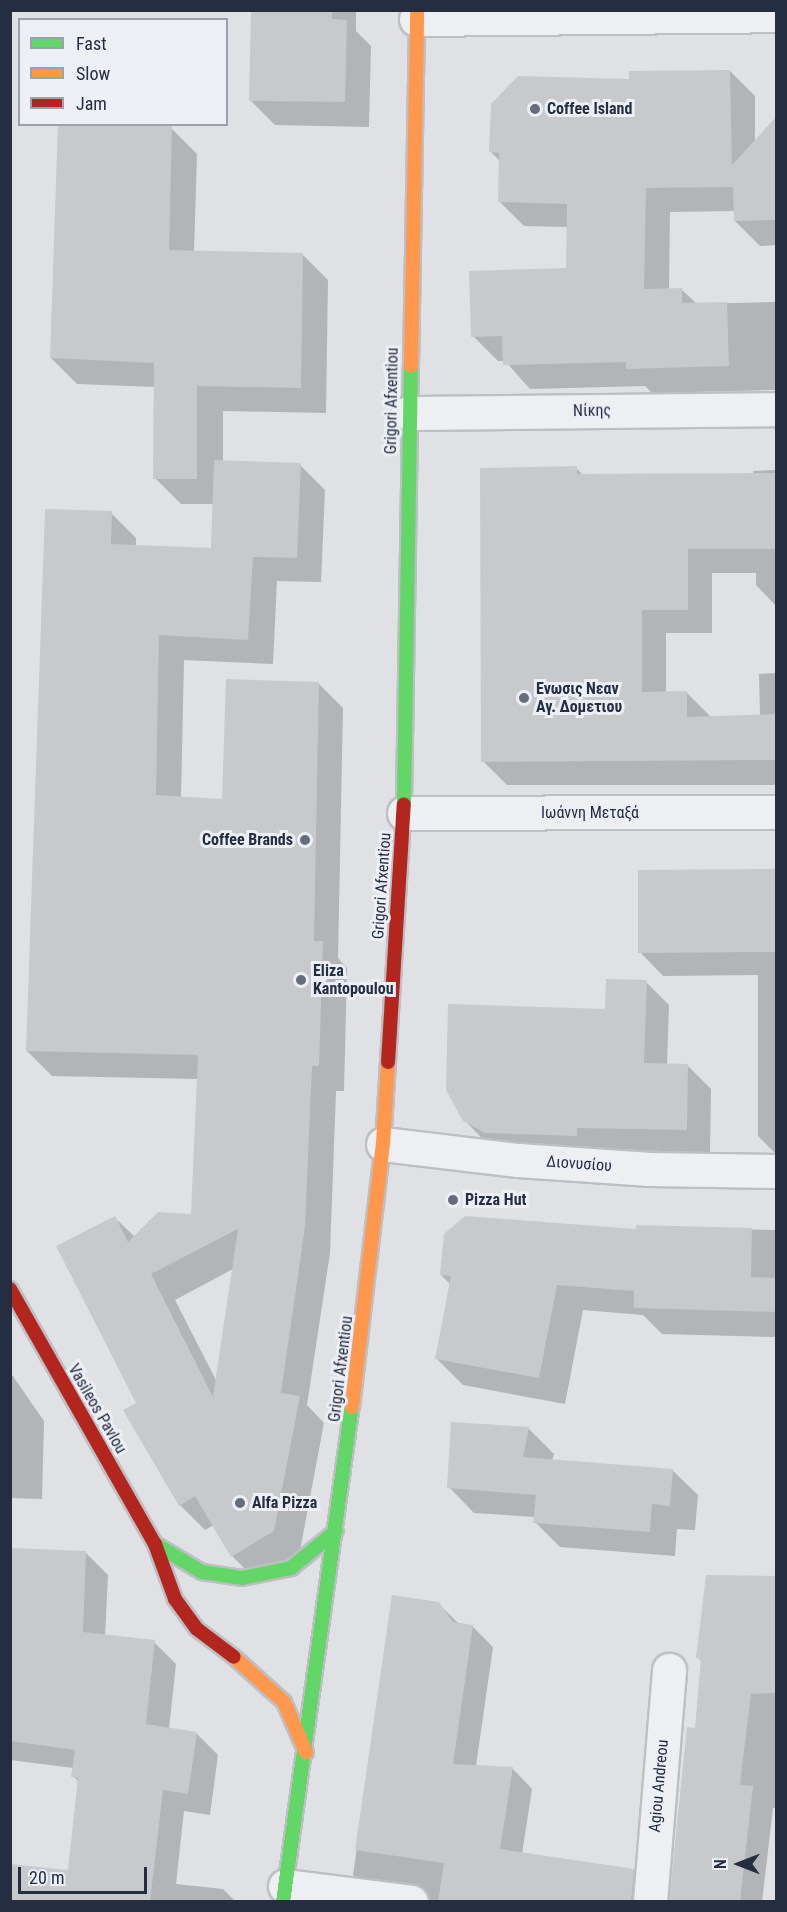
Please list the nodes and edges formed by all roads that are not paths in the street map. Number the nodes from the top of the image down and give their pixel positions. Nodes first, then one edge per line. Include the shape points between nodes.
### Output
1 (416, 15) edge
2 (777, 15) edge
3 (777, 410) edge
4 (408, 413) junction
5 (777, 812) edge
6 (404, 813) junction
7 (383, 1144) junction
8 (777, 1171) edge
9 (10, 1289) edge
10 (336, 1531) junction
11 (155, 1544) junction
12 (669, 1670) dead end
13 (306, 1752) junction
14 (284, 1894) edge
15 (411, 1902) edge
16 (650, 1902) edge

1 - 2 street
1 - 4 main road, Grigori Afxentiou
3 - 4 street, Νίκης
4 - 6 main road, Grigori Afxentiou
5 - 6 street, Ιωάννη Μεταξά
6 - 7 main road, Grigori Afxentiou
7 - 8 street, Διονυσίου via 518,1160 650,1169
7 - 10 main road, Grigori Afxentiou
9 - 11 main road, Vasileos Pavlou
10 - 11 main road, Vasileos Pavlou via 291,1568 242,1578 202,1572
10 - 13 main road, Grigori Afxentiou
11 - 13 main road, Vasileos Pavlou via 175,1599 192,1622 259,1676 284,1702
12 - 16 street, Agiou Andreou
13 - 14 main road, Grigori Afxentiou
14 - 15 street

